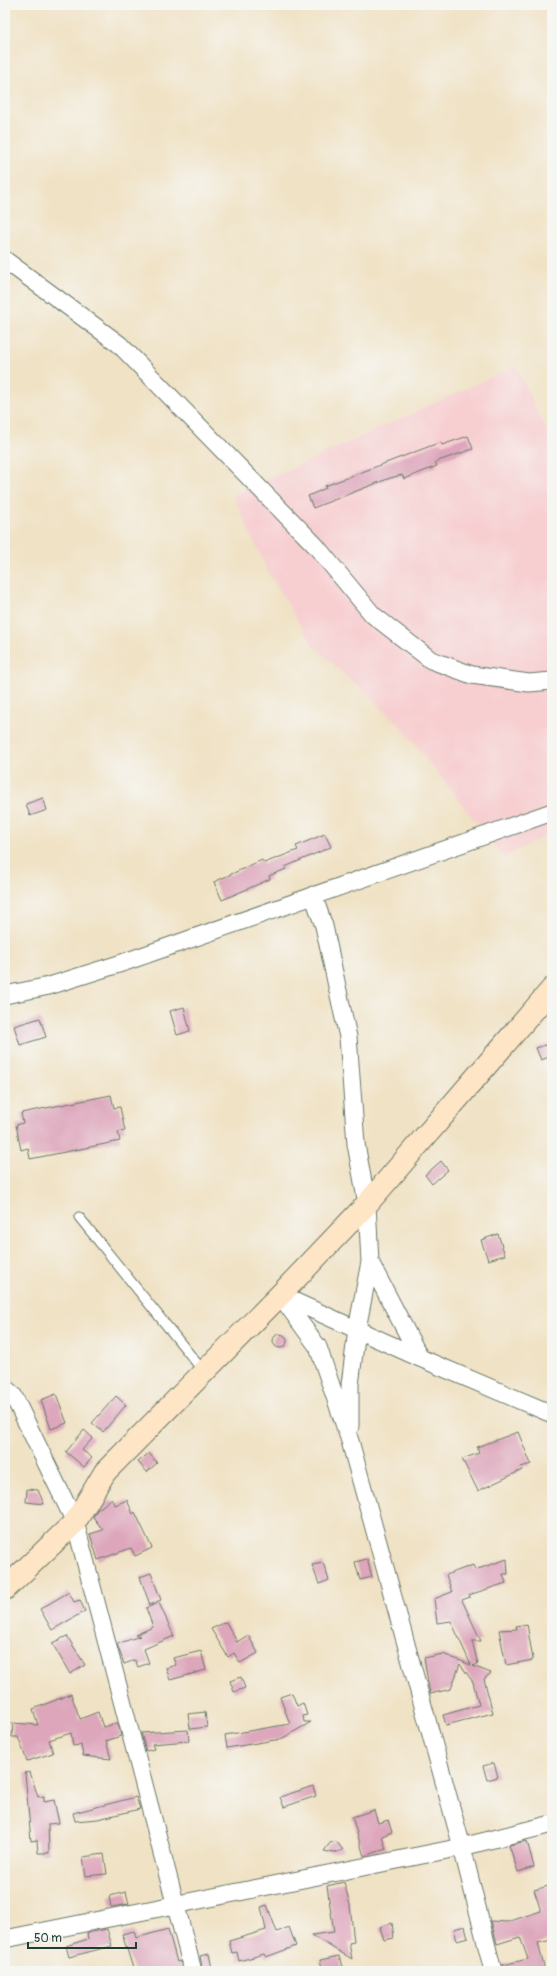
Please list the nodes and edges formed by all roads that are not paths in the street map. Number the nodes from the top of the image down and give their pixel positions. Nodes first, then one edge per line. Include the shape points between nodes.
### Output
1 (5, 260) edge
2 (552, 681) edge
3 (552, 812) edge
4 (312, 895) junction
5 (552, 989) edge
6 (5, 995) edge
7 (367, 1204) junction
8 (79, 1217) dead end
9 (370, 1262) junction
10 (280, 1295) junction
11 (357, 1329) junction
12 (420, 1358) junction
13 (204, 1372) junction
14 (5, 1388) edge
15 (552, 1414) edge
16 (350, 1441) junction
17 (74, 1522) junction
18 (5, 1589) edge
19 (552, 1824) edge
20 (462, 1847) junction
21 (176, 1904) junction
22 (5, 1939) edge
23 (193, 1971) edge
24 (493, 1971) edge

1 - 2 street via 119,344 315,545 373,615 431,660 472,675 529,683
3 - 4 street
4 - 6 street via 122,963 49,986
4 - 7 street via 324,926 348,1037 356,1144
5 - 7 main road
7 - 9 street
7 - 10 main road
8 - 13 lane
9 - 11 street
9 - 12 street
10 - 11 street
10 - 13 main road
10 - 16 street via 318,1347
11 - 12 street
11 - 16 street via 350,1385
12 - 15 street
13 - 17 main road via 105,1472
14 - 17 street via 13,1395
16 - 20 street
17 - 18 main road
17 - 21 street
19 - 20 street
20 - 21 street
20 - 24 street
21 - 22 street
21 - 23 street

